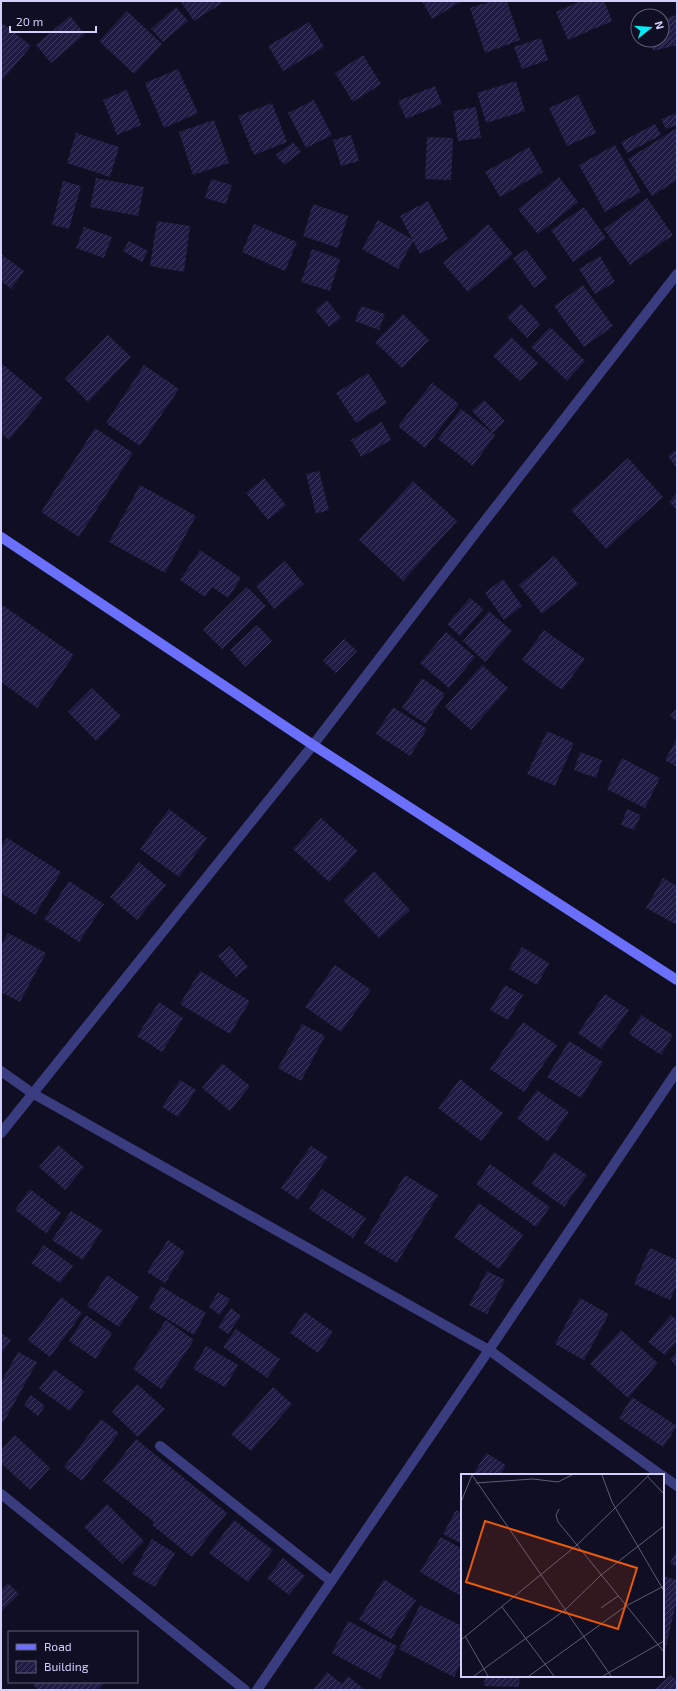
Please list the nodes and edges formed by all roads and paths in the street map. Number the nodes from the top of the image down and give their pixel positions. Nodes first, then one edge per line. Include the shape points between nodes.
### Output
1 (677, 274) edge
2 (1, 537) edge
3 (313, 746) junction
4 (677, 980) edge
5 (1, 1071) edge
6 (677, 1071) edge
7 (32, 1093) junction
8 (1, 1133) edge
9 (489, 1350) junction
10 (160, 1446) dead end
11 (659, 1474) edge
12 (664, 1477) edge
13 (677, 1486) edge
14 (1, 1494) edge
15 (331, 1581) junction
16 (245, 1690) edge
17 (257, 1690) edge

1 - 3 street
2 - 3 street
3 - 4 street
3 - 7 street
5 - 7 street
6 - 9 street
7 - 8 street
7 - 9 street
9 - 11 street
9 - 15 street
10 - 15 street
12 - 13 street
14 - 16 street
15 - 17 street

